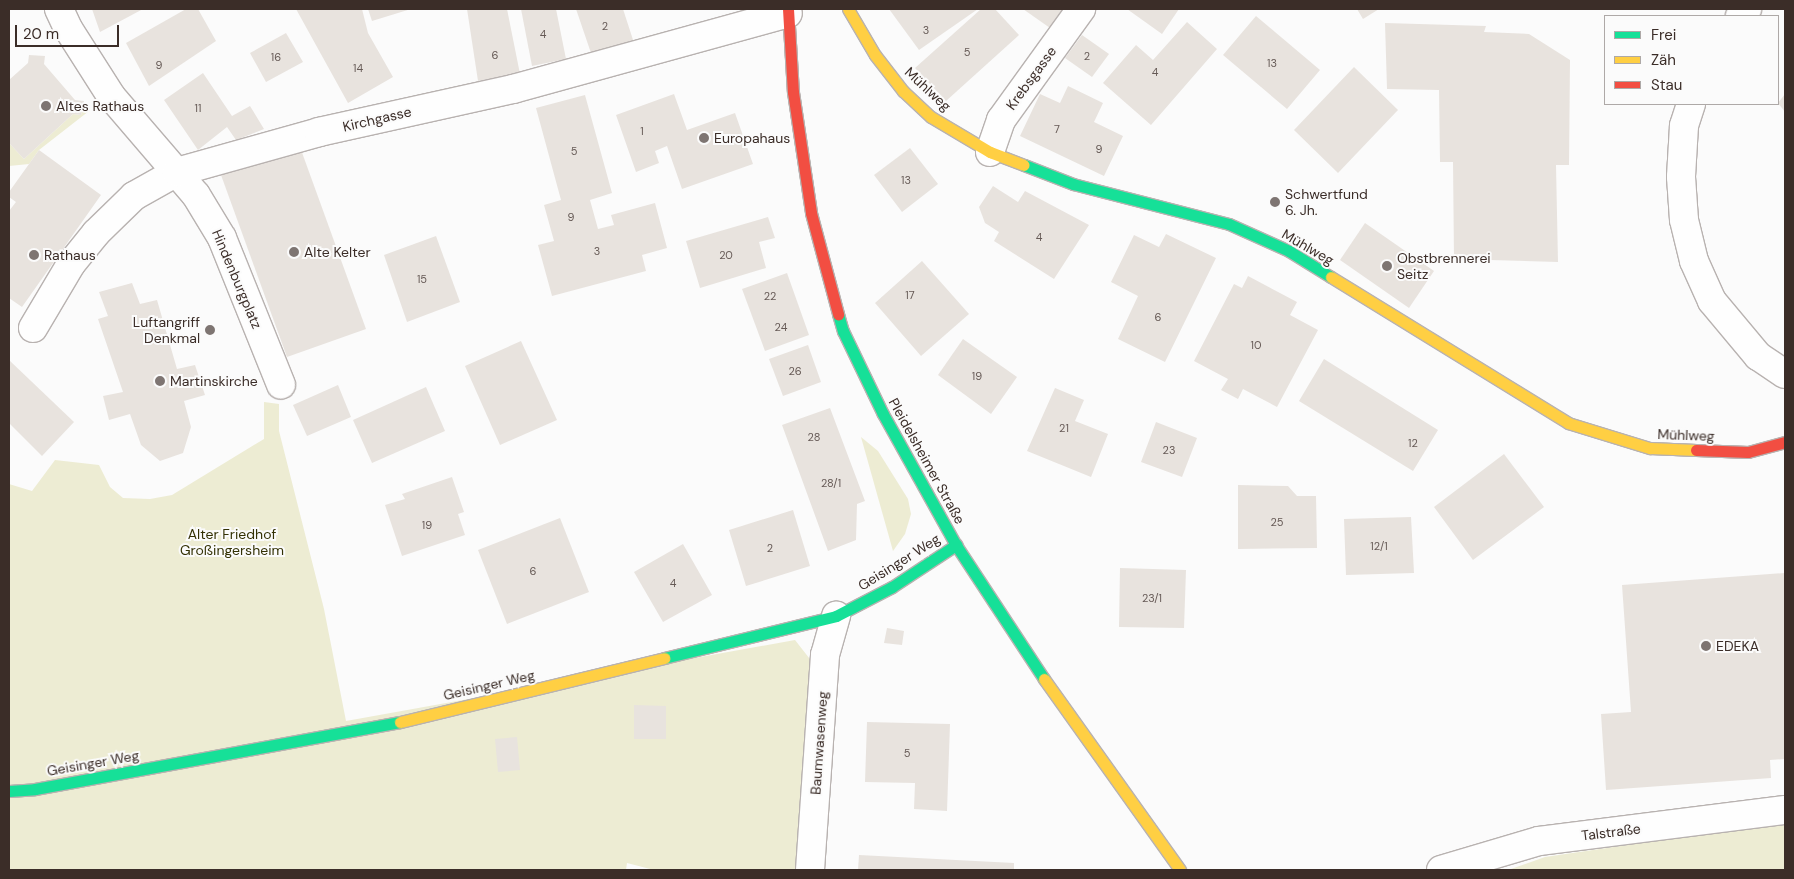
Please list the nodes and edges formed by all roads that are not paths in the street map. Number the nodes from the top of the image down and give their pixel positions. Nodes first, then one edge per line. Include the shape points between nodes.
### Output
1 (59, 9) edge
2 (848, 9) edge
3 (1081, 9) edge
4 (788, 11) edge
5 (1691, 105) edge
6 (990, 152) junction
7 (177, 172) junction
8 (33, 328) dead end
9 (1785, 374) edge
10 (281, 385) dead end
11 (1785, 442) edge
12 (956, 545) junction
13 (836, 616) junction
14 (9, 791) edge
15 (1785, 810) edge
16 (810, 870) edge
17 (1180, 870) edge
18 (1441, 870) edge

1 - 7 street, Hindenburgplatz via 111,96
2 - 6 street, Mühlweg via 875,55 903,91 931,117
3 - 6 street, Krebsgasse via 1002,120
4 - 7 street, Kirchgasse via 514,89 319,132
4 - 12 street, Pleidelsheimer Straße via 793,92 811,213 843,330 883,414
5 - 9 street via 1684,126 1681,177 1684,220 1694,261 1712,301 1758,356
6 - 11 street, Mühlweg via 1073,184 1229,224 1289,251 1568,423 1650,448 1748,452
7 - 8 street, Kirchgasse via 134,196 89,241 70,264
7 - 10 street, Hindenburgplatz via 196,195 222,238
12 - 13 street, Geisinger Weg via 892,587
12 - 17 street, Pleidelsheimer Straße via 1056,698
13 - 14 street, Geisinger Weg via 396,723
13 - 16 street, Baumwasenweg via 825,655
15 - 18 street, Talstraße via 1539,841

